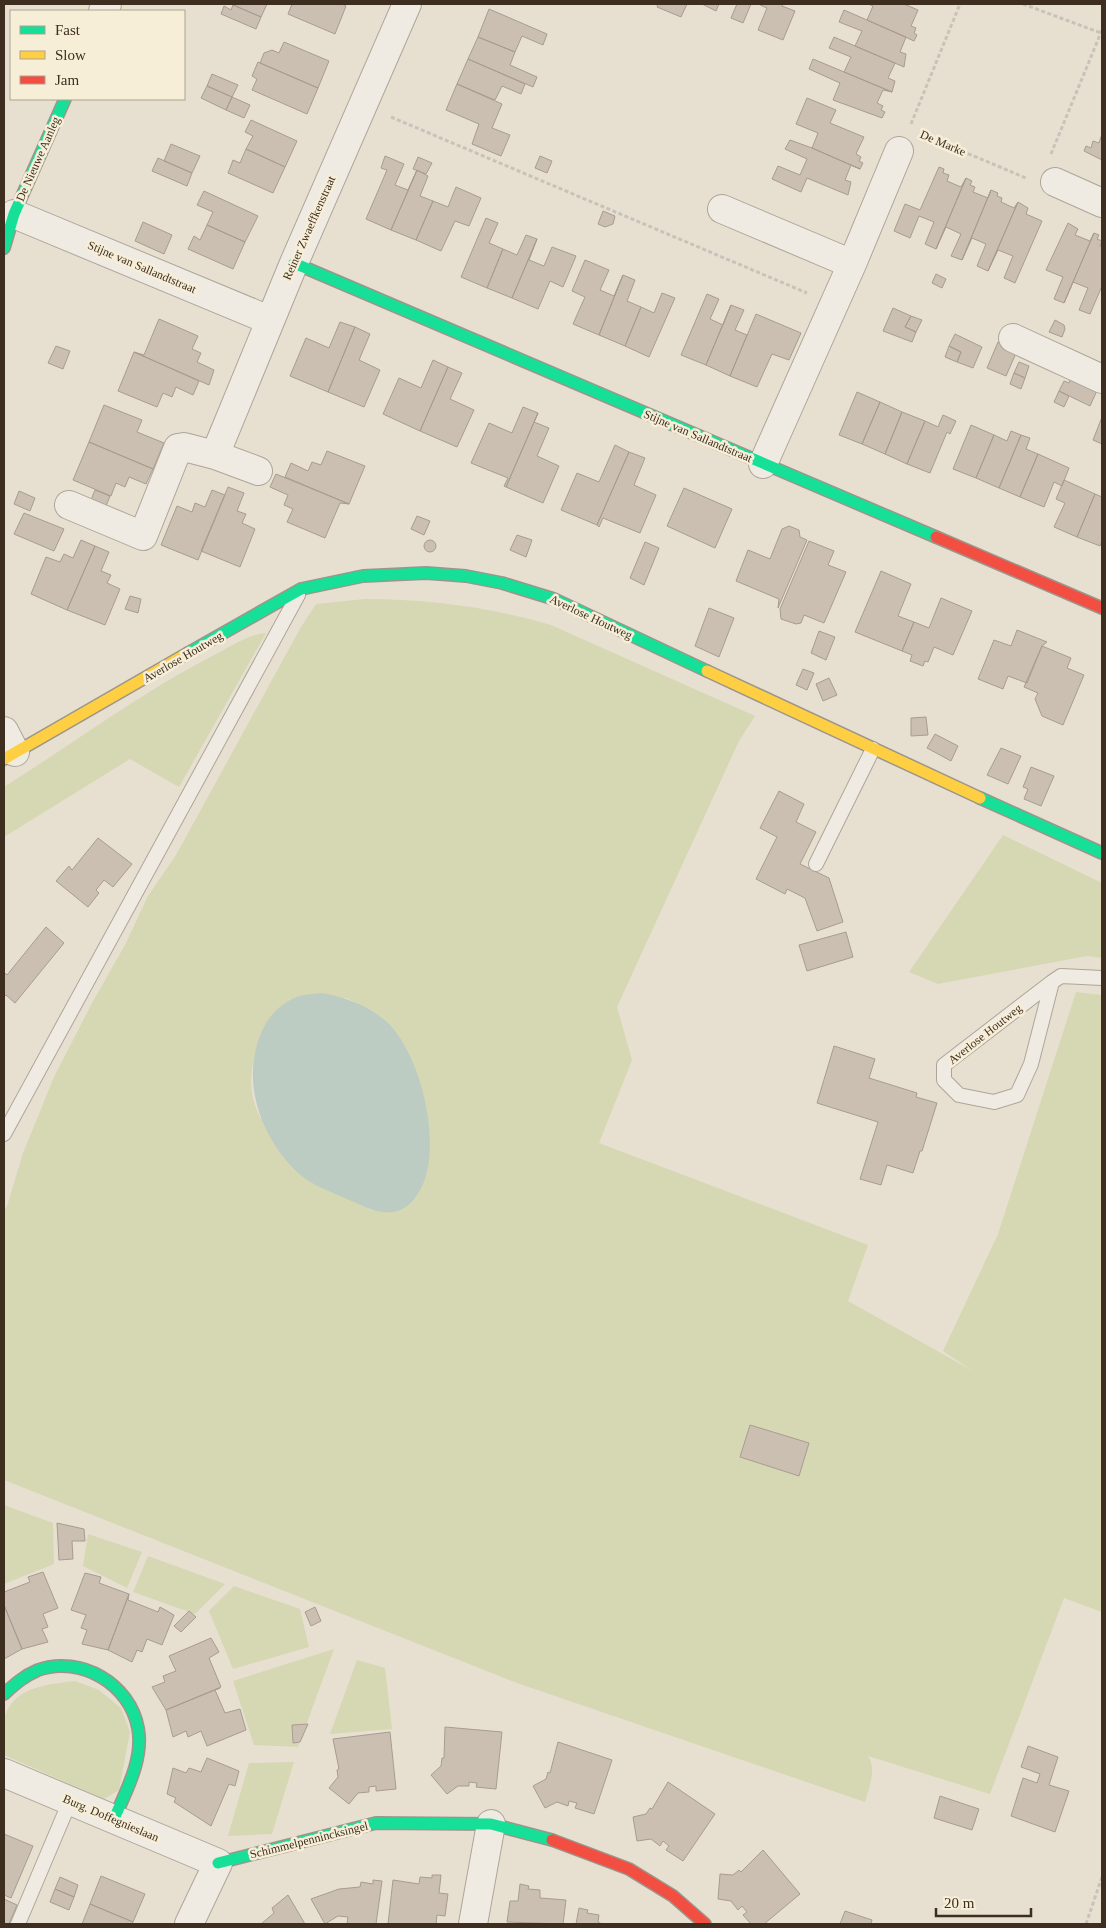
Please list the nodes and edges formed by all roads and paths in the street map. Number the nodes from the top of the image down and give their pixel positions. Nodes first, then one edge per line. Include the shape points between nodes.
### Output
1 (407, 4) edge
2 (960, 4) edge
3 (1023, 4) edge
4 (1102, 31) edge
5 (65, 100) edge
6 (363, 105) junction
7 (909, 138) junction
8 (1048, 179) junction
9 (1102, 203) edge
10 (722, 209) dead end
11 (14, 214) junction
12 (4, 248) edge
13 (294, 262) junction
14 (852, 264) junction
15 (834, 305) junction
16 (269, 320) junction
17 (1013, 338) dead end
18 (1102, 379) edge
19 (215, 455) junction
20 (763, 464) junction
21 (258, 472) dead end
22 (69, 505) dead end
23 (301, 589) junction
24 (1102, 608) edge
25 (8, 747) edge
26 (873, 750) junction
27 (1102, 853) edge
28 (816, 864) dead end
29 (1102, 978) edge
30 (1052, 982) junction
31 (4, 1134) edge
32 (4, 1694) edge
33 (4, 1773) edge
34 (70, 1801) junction
35 (114, 1819) junction
36 (490, 1824) junction
37 (218, 1863) junction
38 (1102, 1877) edge
39 (18, 1924) edge
40 (189, 1924) edge
41 (474, 1924) edge
42 (705, 1924) edge
43 (1086, 1924) edge

1 - 6 street, Reiner Zwaeffkenstraat
2 - 7 path, De Marke
3 - 4 path
4 - 8 path
5 - 11 street, De Nieuwe Aanleg
6 - 13 street, Reiner Zwaeffkenstraat
6 - 15 path
7 - 8 path, De Marke via 1038,183
7 - 14 street
8 - 9 street
10 - 14 street
11 - 12 street, De Nieuwe Aanleg
11 - 16 street, Stijne van Sallandtstraat
13 - 16 street, Reiner Zwaeffkenstraat
13 - 20 street, Stijne van Sallandtstraat
14 - 15 street
15 - 20 street
16 - 19 street, Reiner Zwaeffkenstraat
17 - 18 street
19 - 21 street
19 - 22 street via 178,448 143,536
20 - 24 street, Stijne van Sallandtstraat
23 - 25 street, Averlose Houtweg
23 - 26 street, Averlose Houtweg via 364,576 426,573 502,582 554,598
23 - 31 lane
26 - 27 street, Averlose Houtweg
26 - 28 lane
29 - 30 lane, Averlose Houtweg via 1061,976
30 - 30 lane, Averlose Houtweg via 944,1065 944,1080 959,1095 994,1102 1017,1095 1030,1064
32 - 35 street via 18,1678 55,1666 79,1667 119,1687 130,1704 138,1727 139,1752
33 - 34 street, Burg. Doffegnieslaan
34 - 35 street, Burg. Doffegnieslaan
34 - 39 lane
35 - 37 street, Burg. Doffegnieslaan
36 - 37 street, Schimmelpennincksingel via 376,1823
36 - 41 street
36 - 42 street, Schimmelpennincksingel via 560,1842 629,1869 673,1896
37 - 40 street
38 - 43 path

